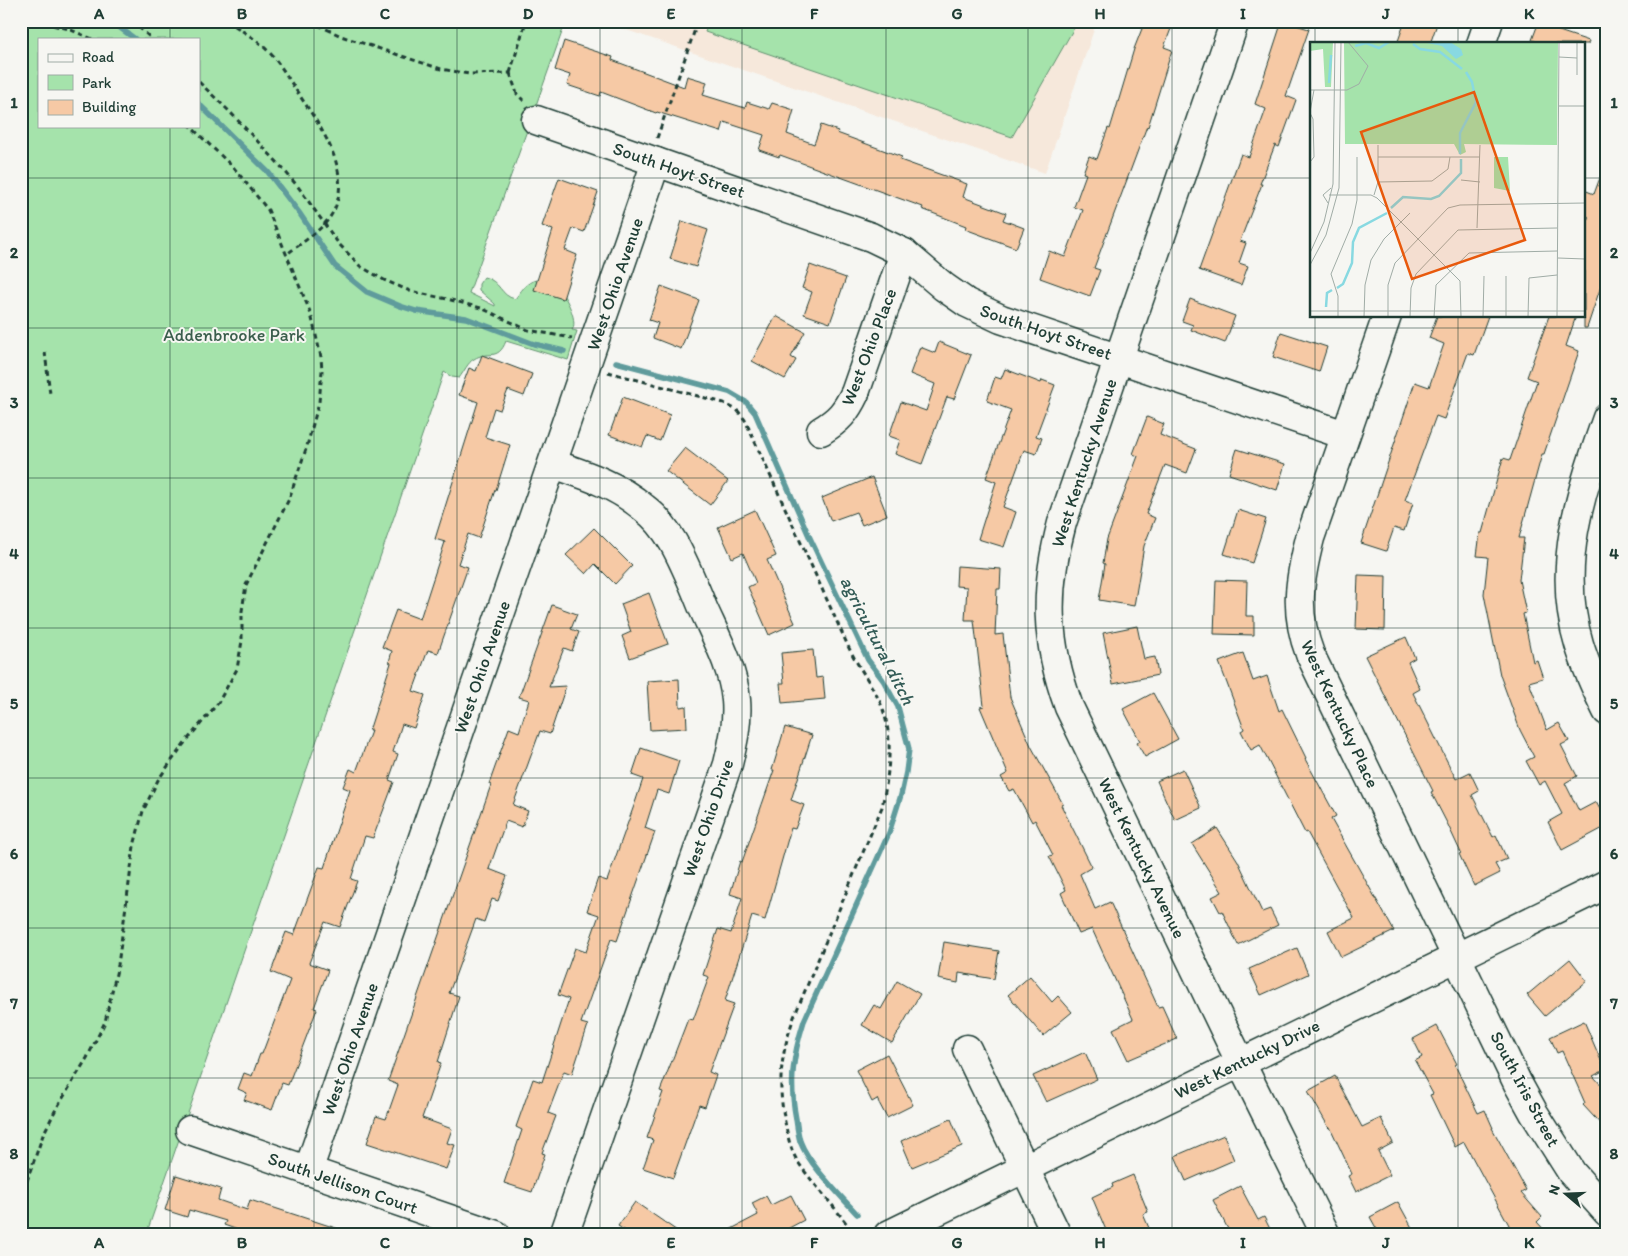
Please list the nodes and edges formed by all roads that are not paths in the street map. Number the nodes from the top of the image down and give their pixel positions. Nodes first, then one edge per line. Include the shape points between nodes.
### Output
1 (1235, 21) edge
2 (1489, 21) edge
3 (1482, 42) edge
4 (533, 112) road end
5 (653, 161) junction
6 (904, 253) junction
7 (1385, 318) edge
8 (1119, 358) junction
9 (1607, 418) edge
10 (821, 431) dead end
11 (1345, 436) junction
12 (553, 464) junction
13 (1607, 711) edge
14 (1607, 884) edge
15 (1457, 957) junction
16 (968, 1049) dead end
17 (1240, 1062) junction
18 (190, 1130) dead end
19 (1026, 1168) junction
20 (308, 1171) junction
21 (1607, 1212) edge
22 (496, 1235) edge
23 (564, 1235) edge
24 (888, 1235) edge
25 (1057, 1235) edge
26 (1326, 1235) edge

1 - 8 street, West Kentucky Avenue
2 - 3 street
4 - 5 street, South Hoyt Street
5 - 6 street, South Hoyt Street via 856,231
5 - 12 street, West Ohio Avenue
6 - 8 street, South Hoyt Street via 976,308
6 - 10 street, West Ohio Place via 855,393 835,423
7 - 11 street, West Kentucky Place
8 - 11 street, South Hoyt Street
8 - 17 street, West Kentucky Avenue via 1056,544 1049,595 1053,654 1069,707
9 - 13 street via 1578,504 1569,577 1578,644
11 - 15 street, West Kentucky Place via 1303,565 1298,606 1302,631 1310,654
12 - 20 street, West Ohio Avenue
12 - 23 street, West Ohio Drive via 612,486 646,509 661,524 685,566 727,662 736,700 736,726 728,764
14 - 15 street, West Kentucky Drive
15 - 17 street, West Kentucky Drive
15 - 21 street, South Iris Street via 1534,1113 1572,1173
16 - 19 street
17 - 19 street, West Kentucky Drive
17 - 26 street, West Kentucky Avenue
18 - 20 street, South Jellison Court
19 - 24 street, West Kentucky Drive
19 - 25 street
20 - 22 street, South Jellison Court

